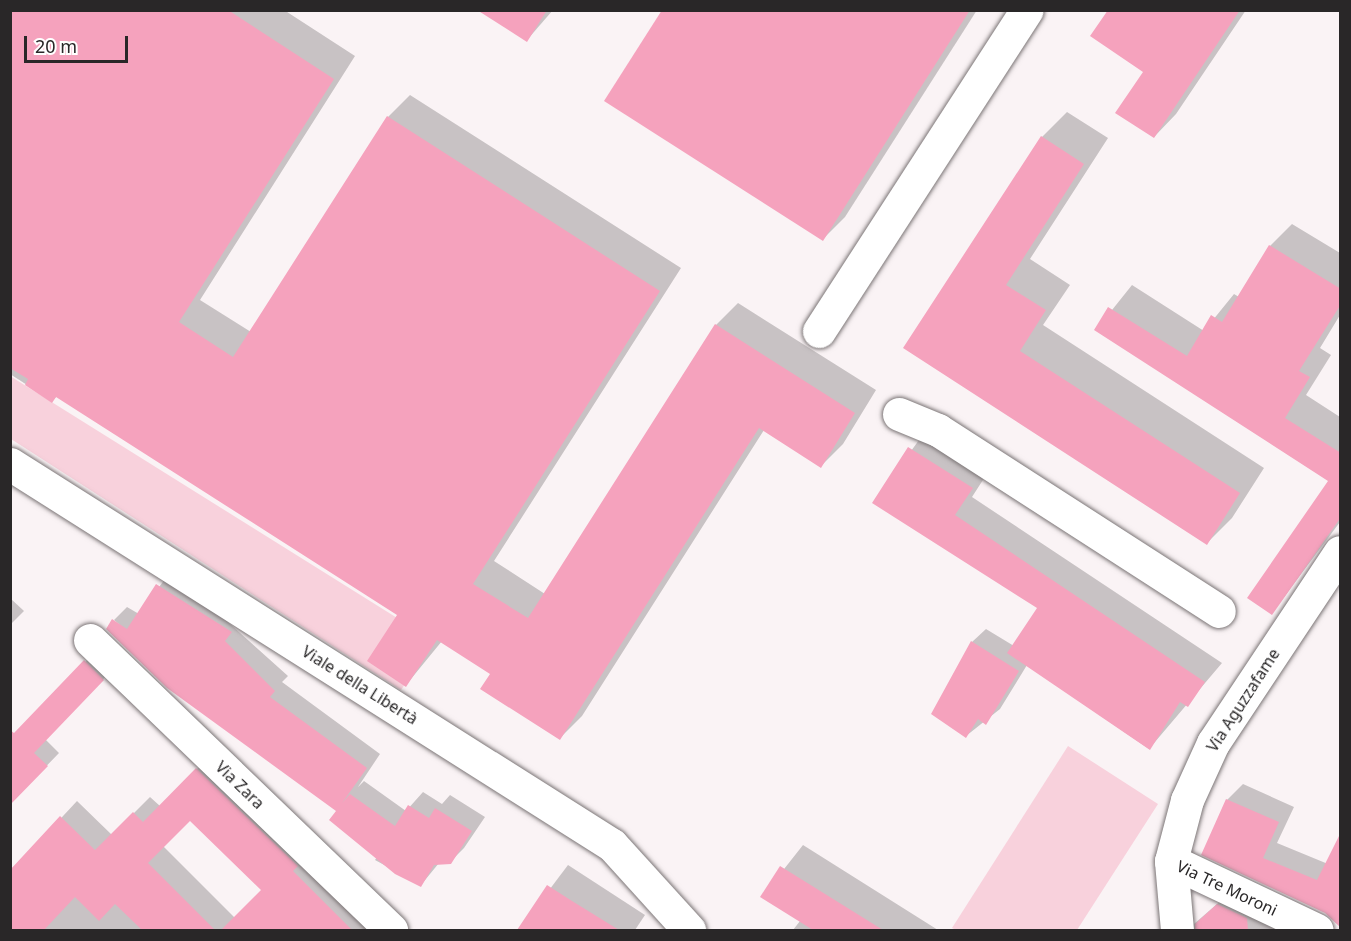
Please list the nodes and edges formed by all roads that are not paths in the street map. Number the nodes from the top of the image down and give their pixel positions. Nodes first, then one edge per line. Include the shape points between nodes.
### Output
1 (1027, 10) edge
2 (819, 331) dead end
3 (899, 414) dead end
4 (10, 464) edge
5 (1341, 552) edge
6 (1219, 611) dead end
7 (90, 640) dead end
8 (1171, 861) junction
9 (391, 930) edge
10 (689, 930) edge
11 (1177, 930) edge
12 (1317, 930) edge

1 - 2 street
3 - 6 street via 938,430
4 - 10 street, Viale della Libertà via 612,845
5 - 8 street, Via Aguzzafame via 1213,743 1187,800
7 - 9 street, Via Zara
8 - 11 street, Via Aguzzafame
8 - 12 street, Via Tre Moroni

